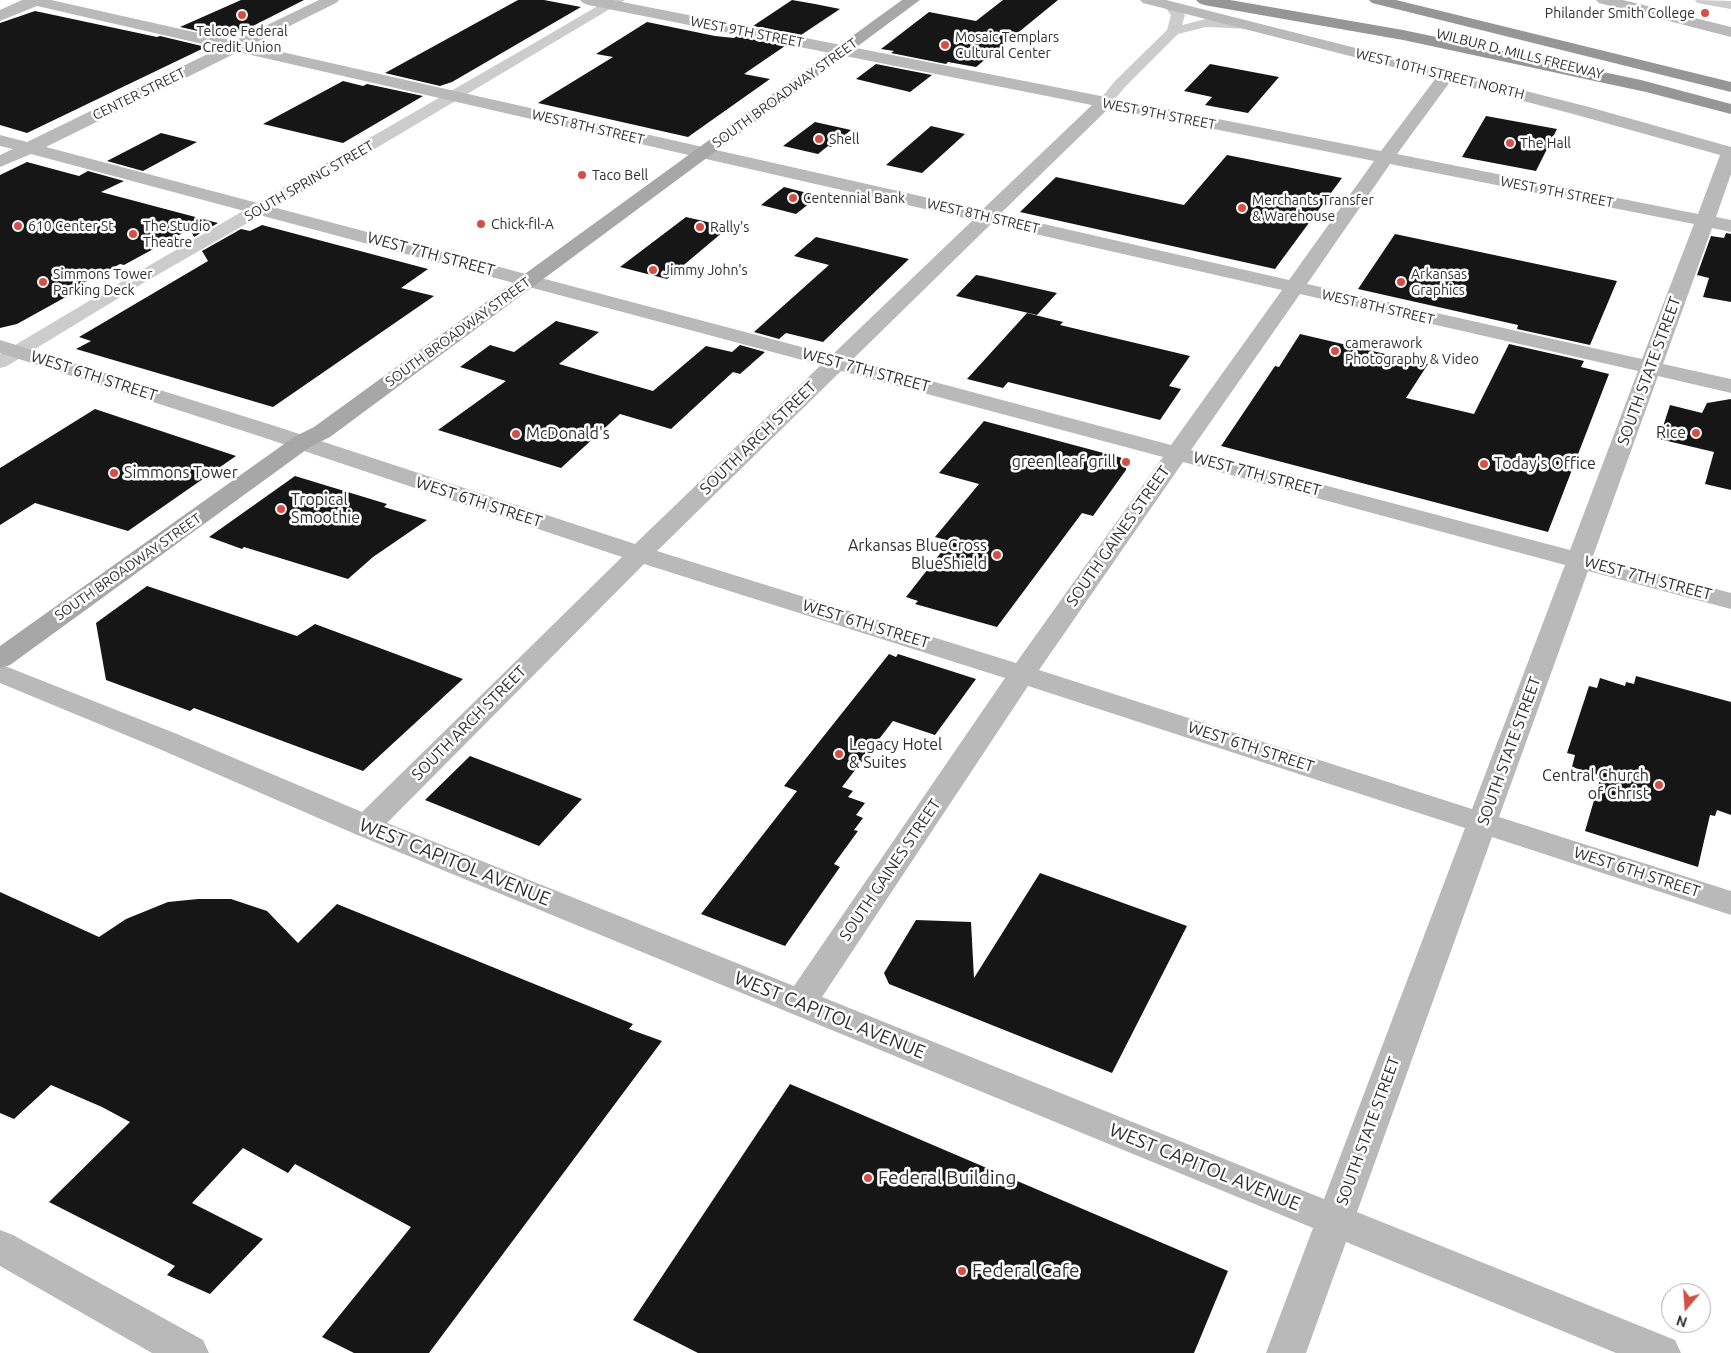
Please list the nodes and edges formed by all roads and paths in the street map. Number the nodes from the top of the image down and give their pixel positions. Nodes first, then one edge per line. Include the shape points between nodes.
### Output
1 (35, 0) edge
2 (331, 0) edge
3 (588, 0) edge
4 (912, 0) edge
5 (1148, 0) edge
6 (1204, 0) edge
7 (1377, 0) edge
8 (1431, 0) edge
9 (1604, 0) edge
10 (1702, 0) edge
11 (615, 2) edge
12 (1731, 4) edge
13 (1171, 6) junction
14 (1336, 7) dead end
15 (0, 16) edge
16 (1249, 25) junction
17 (1731, 30) edge
18 (1173, 31) junction
19 (236, 46) junction
20 (842, 51) junction
21 (1673, 72) junction
22 (1446, 76) junction
23 (1731, 87) edge
24 (1658, 89) junction
25 (454, 96) junction
26 (1104, 103) junction
27 (1731, 109) edge
28 (0, 140) edge
29 (29, 148) junction
30 (703, 153) junction
31 (1384, 158) junction
32 (1729, 159) edge
33 (0, 162) edge
34 (261, 209) junction
35 (986, 217) junction
36 (1718, 223) edge
37 (528, 280) junction
38 (1293, 288) junction
39 (6, 353) edge
40 (836, 362) junction
41 (1650, 368) junction
42 (1731, 386) edge
43 (302, 442) junction
44 (1177, 453) junction
45 (639, 554) junction
46 (1579, 560) junction
47 (1731, 601) edge
48 (0, 659) edge
49 (0, 673) edge
50 (1022, 674) junction
51 (1483, 822) junction
52 (366, 826) junction
53 (1731, 902) edge
54 (800, 1003) junction
55 (1335, 1220) junction
56 (0, 1247) edge
57 (189, 1353) edge
58 (1286, 1353) edge
59 (1661, 1353) edge

1 - 15 street
1 - 19 street, WEST 8TH STREET
2 - 19 street, CENTER STREET
3 - 11 street, WEST 9TH STREET
4 - 20 main road, SOUTH BROADWAY STREET
5 - 13 street, WEST 10TH STREET NORTH
6 - 24 highway via 1403,35
7 - 21 highway, WILBUR D. MILLS FREEWAY
8 - 21 highway
9 - 17 street
10 - 12 street
11 - 20 street, WEST 9TH STREET
11 - 25 street, SOUTH SPRING STREET
13 - 16 street, WEST 10TH STREET NORTH
13 - 18 street via 1178,16
14 - 24 highway, WILBUR D. MILLS FREEWAY
16 - 18 street via 1206,23
16 - 22 street, WEST 10TH STREET NORTH
18 - 26 street, SOUTH ARCH STREET
19 - 25 street, WEST 8TH STREET
19 - 29 street, CENTER STREET
20 - 26 street, WEST 9TH STREET
20 - 30 main road, SOUTH BROADWAY STREET
21 - 23 highway, WILBUR D. MILLS FREEWAY
22 - 31 street, SOUTH GAINES STREET
22 - 32 street, WEST 10TH STREET NORTH via 1583,111
24 - 27 highway, WILBUR D. MILLS FREEWAY
25 - 30 street, WEST 8TH STREET
25 - 34 street, SOUTH SPRING STREET
26 - 31 street, WEST 9TH STREET
26 - 35 street, SOUTH ARCH STREET
28 - 29 street, WEST 7TH STREET
29 - 33 street, CENTER STREET
29 - 34 street, WEST 7TH STREET
30 - 35 street, WEST 8TH STREET
30 - 37 main road, SOUTH BROADWAY STREET
31 - 36 street, WEST 9TH STREET
31 - 38 street, SOUTH GAINES STREET
32 - 36 street, SOUTH STATE STREET
34 - 37 street, WEST 7TH STREET
34 - 39 street, SOUTH SPRING STREET
35 - 38 street, WEST 8TH STREET
35 - 40 street, SOUTH ARCH STREET
36 - 41 street, SOUTH STATE STREET
37 - 40 street, WEST 7TH STREET
37 - 43 main road, SOUTH BROADWAY STREET via 322,432
38 - 41 street, WEST 8TH STREET
38 - 44 street, SOUTH GAINES STREET
39 - 43 street, WEST 6TH STREET
40 - 44 street, WEST 7TH STREET
40 - 45 street, SOUTH ARCH STREET
41 - 42 street, WEST 8TH STREET
41 - 46 street, SOUTH STATE STREET
43 - 45 street, WEST 6TH STREET
43 - 48 main road, SOUTH BROADWAY STREET
44 - 46 street, WEST 7TH STREET
44 - 50 street, SOUTH GAINES STREET
45 - 50 street, WEST 6TH STREET
45 - 52 street, SOUTH ARCH STREET
46 - 47 street, WEST 7TH STREET
46 - 51 street, SOUTH STATE STREET
49 - 52 street, WEST CAPITOL AVENUE
50 - 51 street, WEST 6TH STREET
50 - 54 street, SOUTH GAINES STREET
51 - 53 street, WEST 6TH STREET
51 - 55 street, SOUTH STATE STREET
52 - 54 street, WEST CAPITOL AVENUE
54 - 55 street, WEST CAPITOL AVENUE
55 - 58 street, SOUTH STATE STREET
55 - 59 street, WEST CAPITOL AVENUE
56 - 57 street

